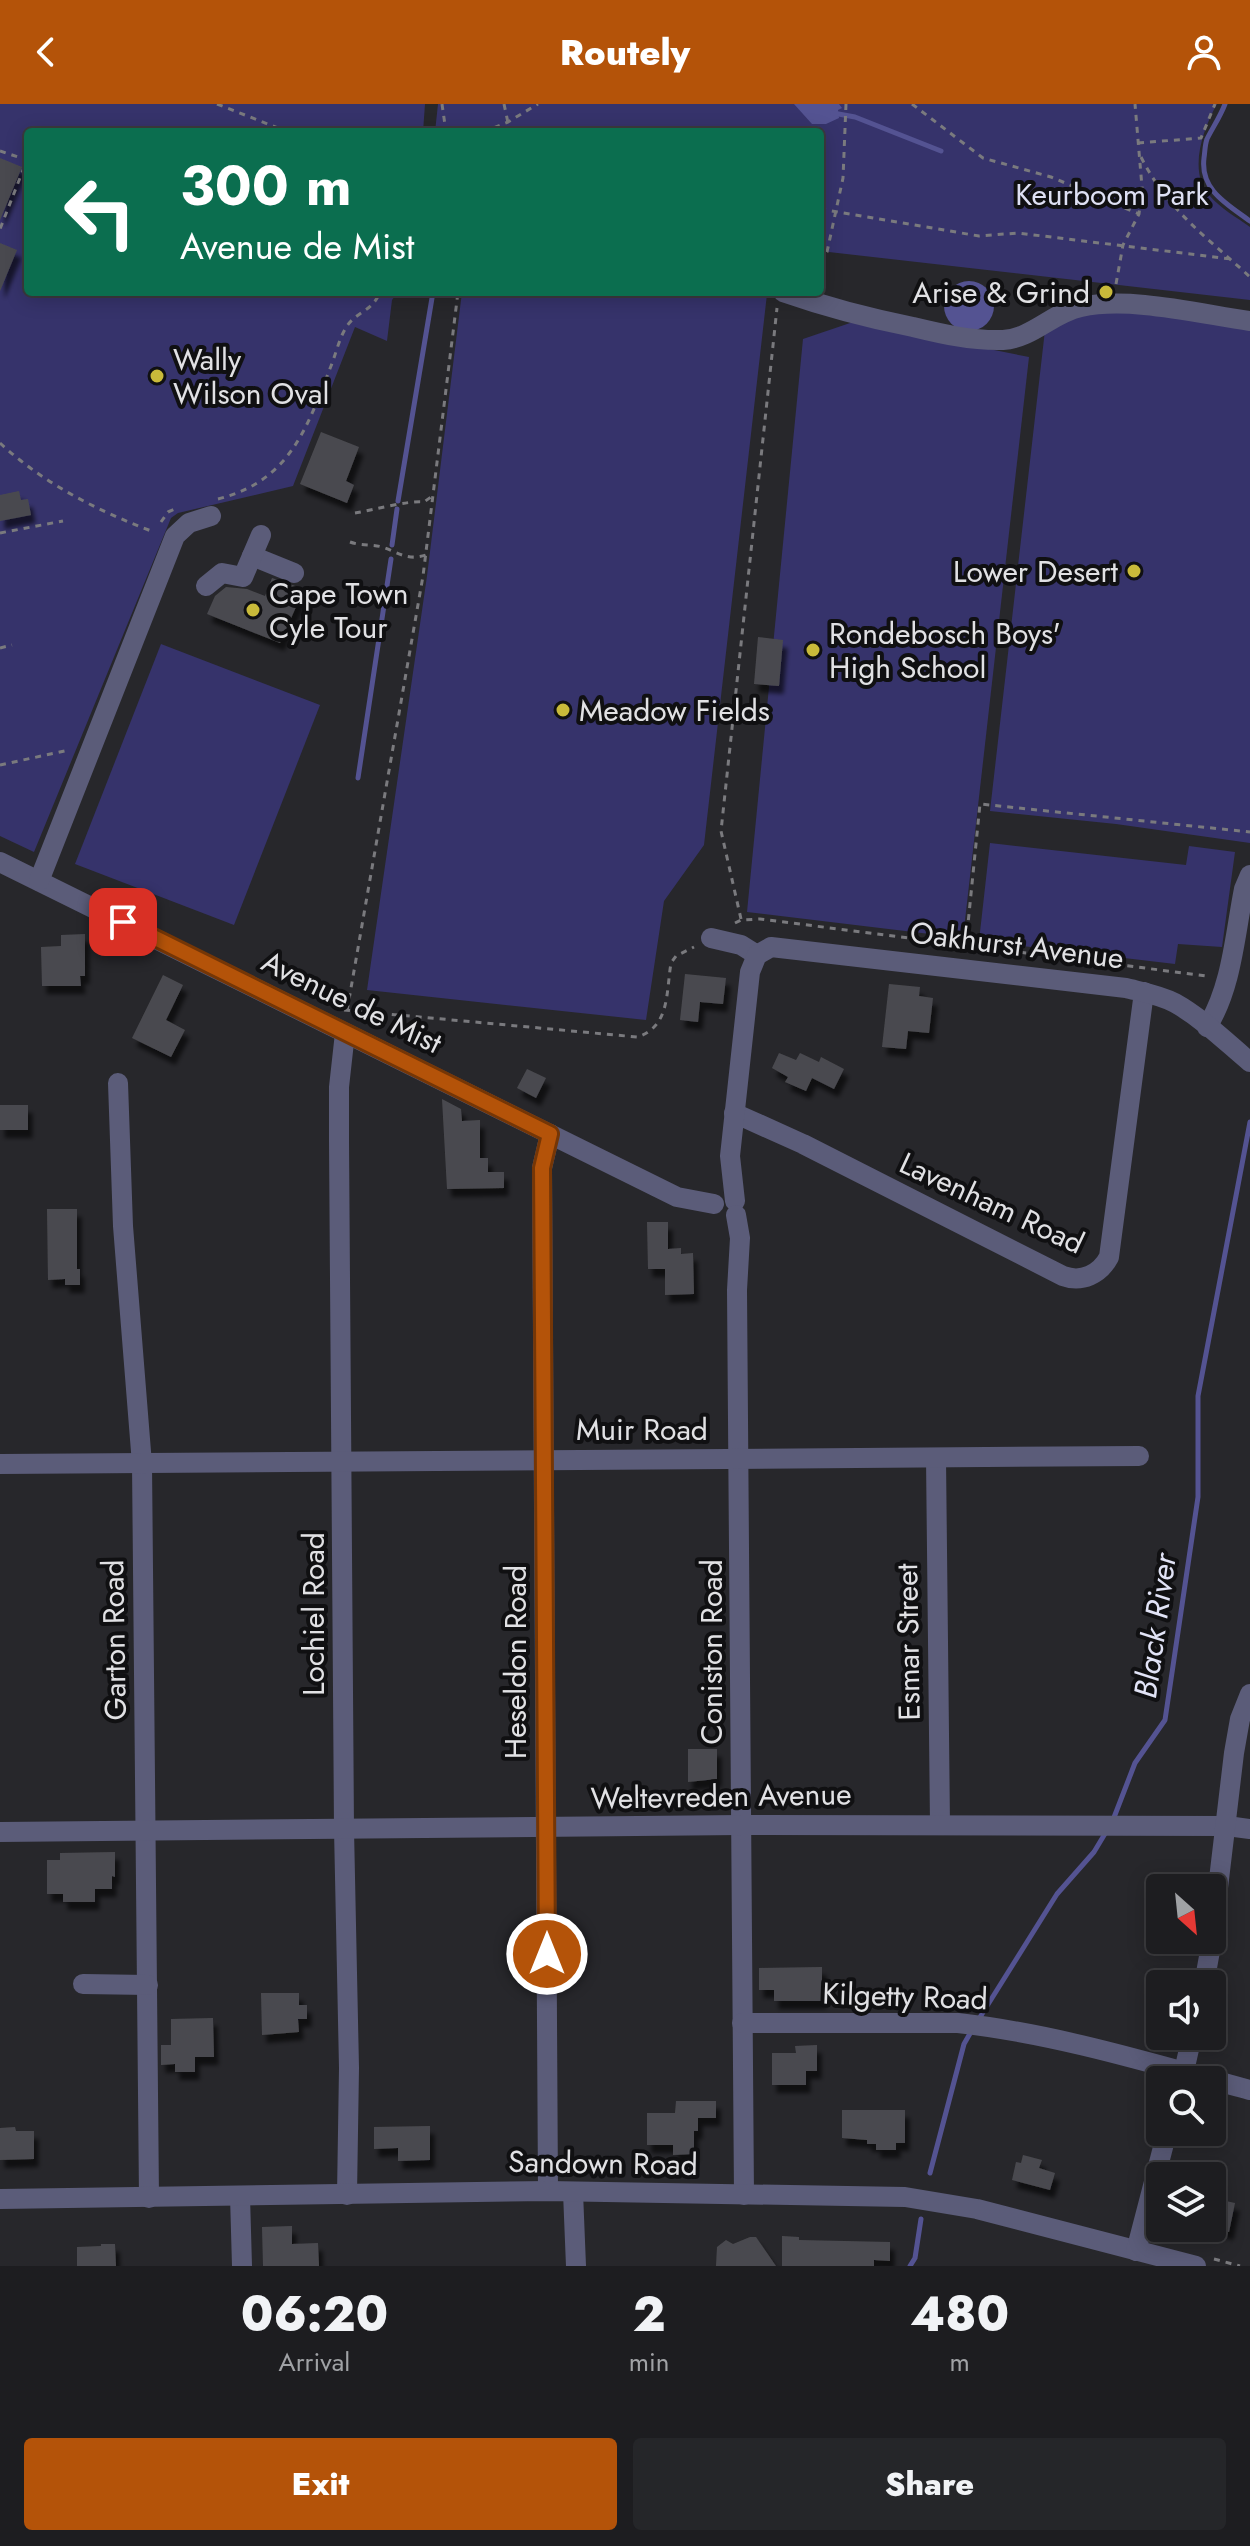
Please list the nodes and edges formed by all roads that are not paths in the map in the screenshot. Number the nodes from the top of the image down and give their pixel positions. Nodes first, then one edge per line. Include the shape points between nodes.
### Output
1 (780, 299) edge
2 (1250, 321) edge
3 (215, 507) road end
4 (261, 535) dead end
5 (252, 556) junction
6 (294, 573) dead end
7 (206, 586) dead end
8 (0, 862) edge
9 (1250, 875) edge
10 (39, 881) junction
11 (711, 938) dead end
12 (757, 955) junction
13 (1144, 992) junction
14 (1207, 1027) junction
15 (345, 1033) junction
16 (1249, 1061) edge
17 (118, 1083) dead end
18 (734, 1113) junction
19 (550, 1134) junction
20 (724, 1209) junction
21 (1139, 1456) dead end
22 (936, 1458) junction
23 (544, 1459) junction
24 (740, 1460) junction
25 (342, 1462) junction
26 (0, 1464) edge
27 (142, 1464) junction
28 (1250, 1694) edge
29 (741, 1825) junction
30 (940, 1825) junction
31 (1227, 1826) junction
32 (547, 1828) junction
33 (344, 1829) junction
34 (1250, 1829) edge
35 (146, 1831) junction
36 (0, 1832) edge
37 (1221, 1874) edge
38 (83, 1984) dead end
39 (148, 1985) junction
40 (742, 2023) junction
41 (1154, 2066) edge
42 (1226, 2085) edge
43 (1250, 2090) edge
44 (1163, 2146) edge
45 (548, 2191) junction
46 (573, 2192) junction
47 (347, 2195) junction
48 (744, 2195) junction
49 (240, 2196) junction
50 (149, 2198) junction
51 (0, 2199) edge
52 (1136, 2251) junction
53 (242, 2266) edge
54 (576, 2266) edge
55 (1196, 2266) edge

1 - 2 street via 992,340 1028,334 1072,308 1112,303
3 - 10 street via 175,536
4 - 5 street
5 - 6 street
5 - 7 street via 243,577 222,573
8 - 10 street, Avenue de Mist
9 - 14 street via 1218,1010
10 - 15 street, Avenue de Mist
11 - 12 street
12 - 13 street, Oakhurst Avenue via 779,947
12 - 18 street, Coniston Road via 750,972
13 - 14 street, Oakhurst Avenue via 1172,1001
13 - 18 street, Lavenham Road via 1109,1257 1084,1278 1063,1276
14 - 16 street, Oakhurst Avenue
15 - 19 street, Avenue de Mist
15 - 25 street, Lochiel Road via 339,1087
17 - 27 street, Garton Road
18 - 20 street, Coniston Road
19 - 20 street, Avenue de Mist via 692,1209
19 - 23 street, Heseldon Road via 542,1168
20 - 24 street, Coniston Road via 740,1231
21 - 22 street, Muir Road
22 - 24 street, Muir Road
22 - 30 street, Esmar Street
23 - 24 street, Muir Road
23 - 25 street, Muir Road
23 - 32 street, Heseldon Road
24 - 29 street, Coniston Road
25 - 27 street, Muir Road
25 - 33 street, Lochiel Road
26 - 27 street, Muir Road
27 - 35 street, Garton Road
28 - 31 street via 1240,1719
29 - 30 street, Weltevreden Avenue
29 - 32 street, Weltevreden Avenue
29 - 40 street, Coniston Road
30 - 31 street, Weltevreden Avenue
31 - 34 street, Weltevreden Avenue
31 - 37 street
32 - 33 street, Weltevreden Avenue
32 - 45 street, Heseldon Road
33 - 35 street, Weltevreden Avenue
33 - 47 street, Lochiel Road
35 - 36 street, Weltevreden Avenue
35 - 39 street, Garton Road
38 - 39 street
39 - 50 street, Garton Road
40 - 41 street, Kilgetty Road via 958,2023
40 - 48 street, Coniston Road
42 - 43 street, Kilgetty Road
44 - 52 street
45 - 46 street, Sandown Road
45 - 47 street, Sandown Road
46 - 48 street, Sandown Road
46 - 54 street
47 - 49 street, Sandown Road
48 - 52 street, Sandown Road via 939,2201
49 - 50 street, Sandown Road
49 - 53 street
50 - 51 street, Sandown Road
52 - 55 street, Sandown Road

